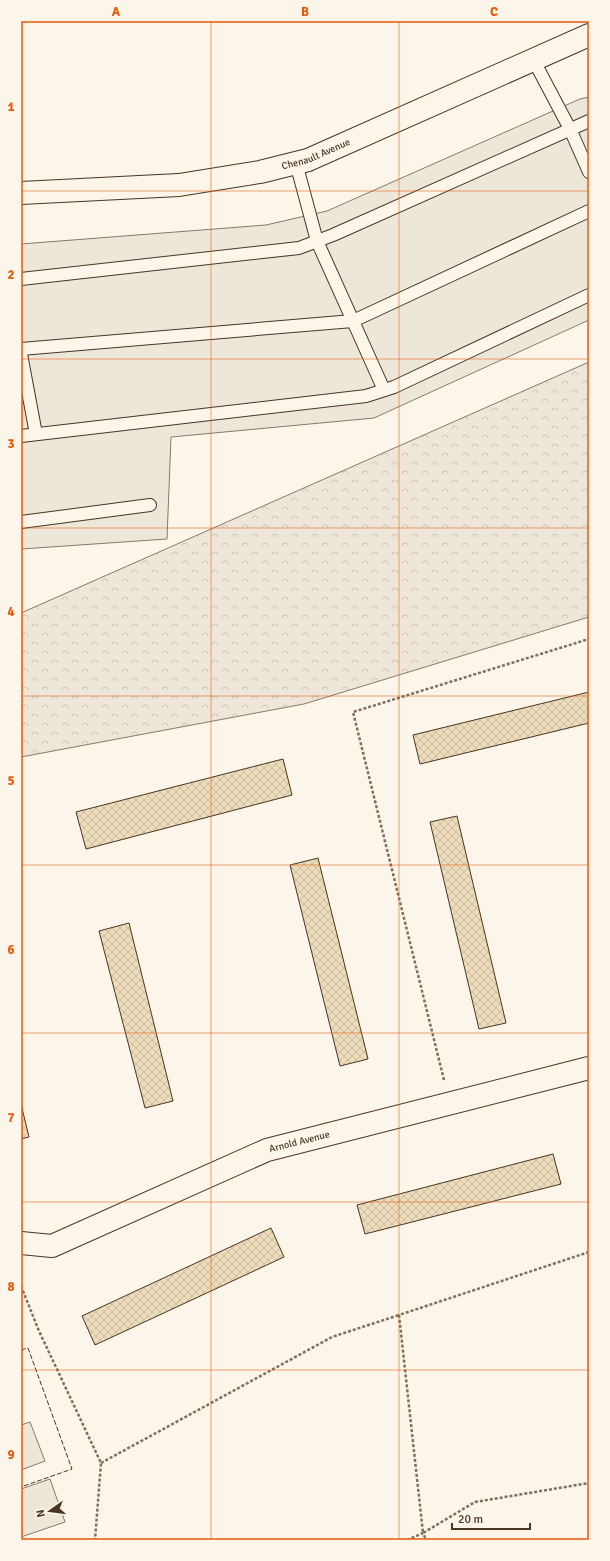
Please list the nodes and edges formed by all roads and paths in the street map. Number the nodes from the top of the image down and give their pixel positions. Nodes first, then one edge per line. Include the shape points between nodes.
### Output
1 (589, 35) edge
2 (534, 59) junction
3 (589, 121) edge
4 (570, 129) junction
5 (296, 163) junction
6 (589, 172) edge
7 (21, 193) edge
8 (589, 210) edge
9 (317, 241) junction
10 (21, 279) edge
11 (589, 295) edge
12 (353, 321) junction
13 (21, 349) edge
14 (21, 354) edge
15 (384, 390) junction
16 (36, 434) junction
17 (21, 436) edge
18 (150, 506) dead end
19 (21, 522) edge
20 (589, 639) edge
21 (589, 1068) edge
22 (449, 1104) junction
23 (21, 1243) edge
24 (589, 1252) edge
25 (21, 1286) edge
26 (399, 1315) junction
27 (101, 1463) junction
28 (589, 1483) edge
29 (423, 1533) junction
30 (95, 1540) edge
31 (407, 1540) edge
32 (426, 1540) edge

1 - 2 street, Chenault Avenue
2 - 4 lane
2 - 5 street, Chenault Avenue via 308,160
3 - 4 lane
4 - 6 lane
4 - 9 lane
5 - 7 street, Chenault Avenue via 260,172 179,184
5 - 9 lane
8 - 12 lane
9 - 10 lane via 300,248
9 - 12 lane
11 - 15 lane
12 - 13 lane
12 - 15 lane
14 - 16 lane
15 - 16 lane via 366,396
16 - 17 lane
18 - 19 lane
20 - 22 path via 354,712
21 - 22 street, Arnold Avenue
22 - 23 street, Arnold Avenue via 267,1150 52,1246
24 - 26 path
25 - 27 path via 38,1331
26 - 27 path via 332,1337
26 - 29 path
27 - 30 path
28 - 29 path via 475,1502
29 - 31 path
29 - 32 path

